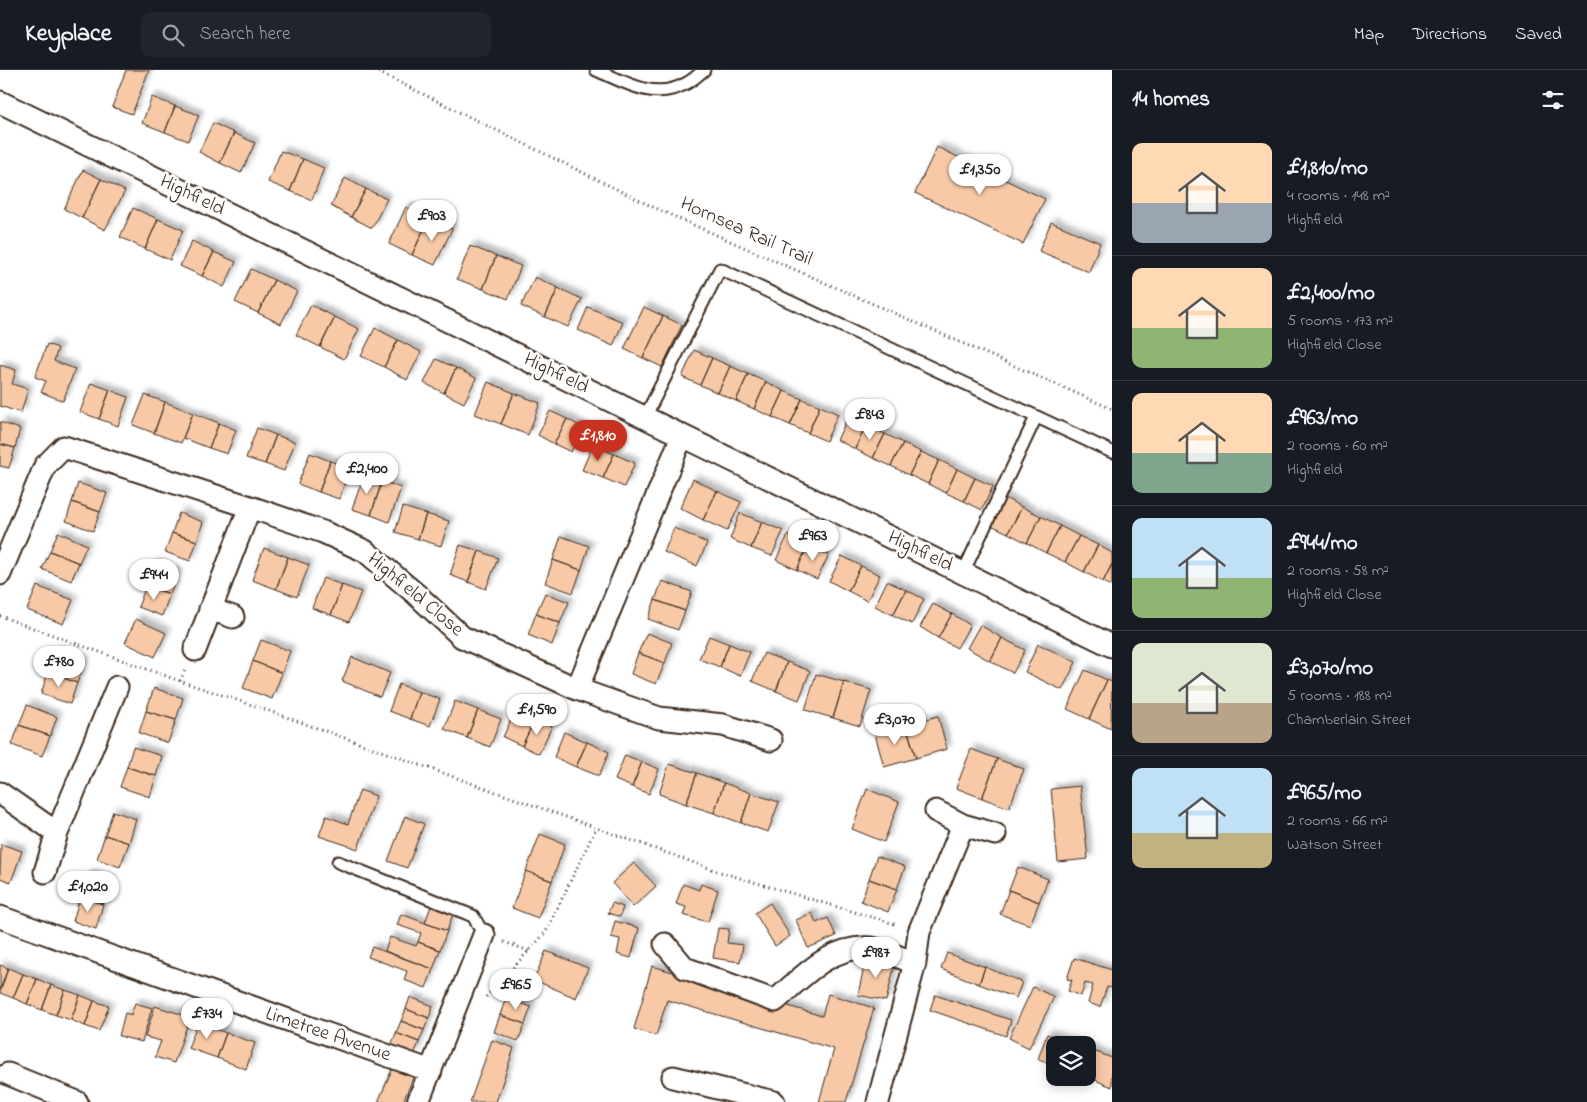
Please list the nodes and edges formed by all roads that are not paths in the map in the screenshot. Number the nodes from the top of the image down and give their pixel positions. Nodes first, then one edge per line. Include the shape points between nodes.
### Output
1 (596, 70) edge
2 (704, 70) edge
3 (0, 102) edge
4 (644, 417) junction
5 (1036, 417) junction
6 (682, 436) junction
7 (1112, 452) edge
8 (250, 507) junction
9 (963, 572) junction
10 (0, 574) edge
11 (210, 609) junction
12 (233, 617) dead end
13 (1112, 646) edge
14 (195, 650) dead end
15 (117, 686) dead end
16 (577, 689) junction
17 (771, 740) dead end
18 (0, 793) edge
19 (936, 811) dead end
20 (963, 825) junction
21 (57, 833) junction
22 (995, 834) dead end
23 (338, 862) dead end
24 (45, 872) dead end
25 (0, 917) edge
26 (484, 935) joint
27 (664, 944) dead end
28 (915, 963) junction
29 (431, 1071) junction
30 (8, 1074) dead end
31 (673, 1077) dead end
32 (77, 1102) edge
33 (418, 1102) edge
34 (774, 1102) edge
35 (878, 1102) edge

1 - 2 lane via 647,91 669,90 686,84
3 - 4 street, Highfield
4 - 5 lane via 720,269
4 - 6 street, Highfield
5 - 7 lane
5 - 9 lane
6 - 9 street, Highfield
6 - 16 street
8 - 10 street, Highfield Close via 64,448 45,466
8 - 11 street
8 - 16 street, Highfield Close via 323,532 365,551 462,637
9 - 13 street, Highfield
11 - 12 street
11 - 14 street
15 - 21 street
16 - 17 street, Highfield Close via 659,718 723,725
18 - 21 street
19 - 20 street
20 - 22 street
20 - 28 street via 919,932
21 - 24 street
23 - 26 lane via 474,916
25 - 29 street, Limetree Avenue
26 - 29 street
27 - 28 street via 685,968 775,1001 809,970 840,952 871,948
28 - 35 street
29 - 33 street
30 - 32 street
31 - 34 street

